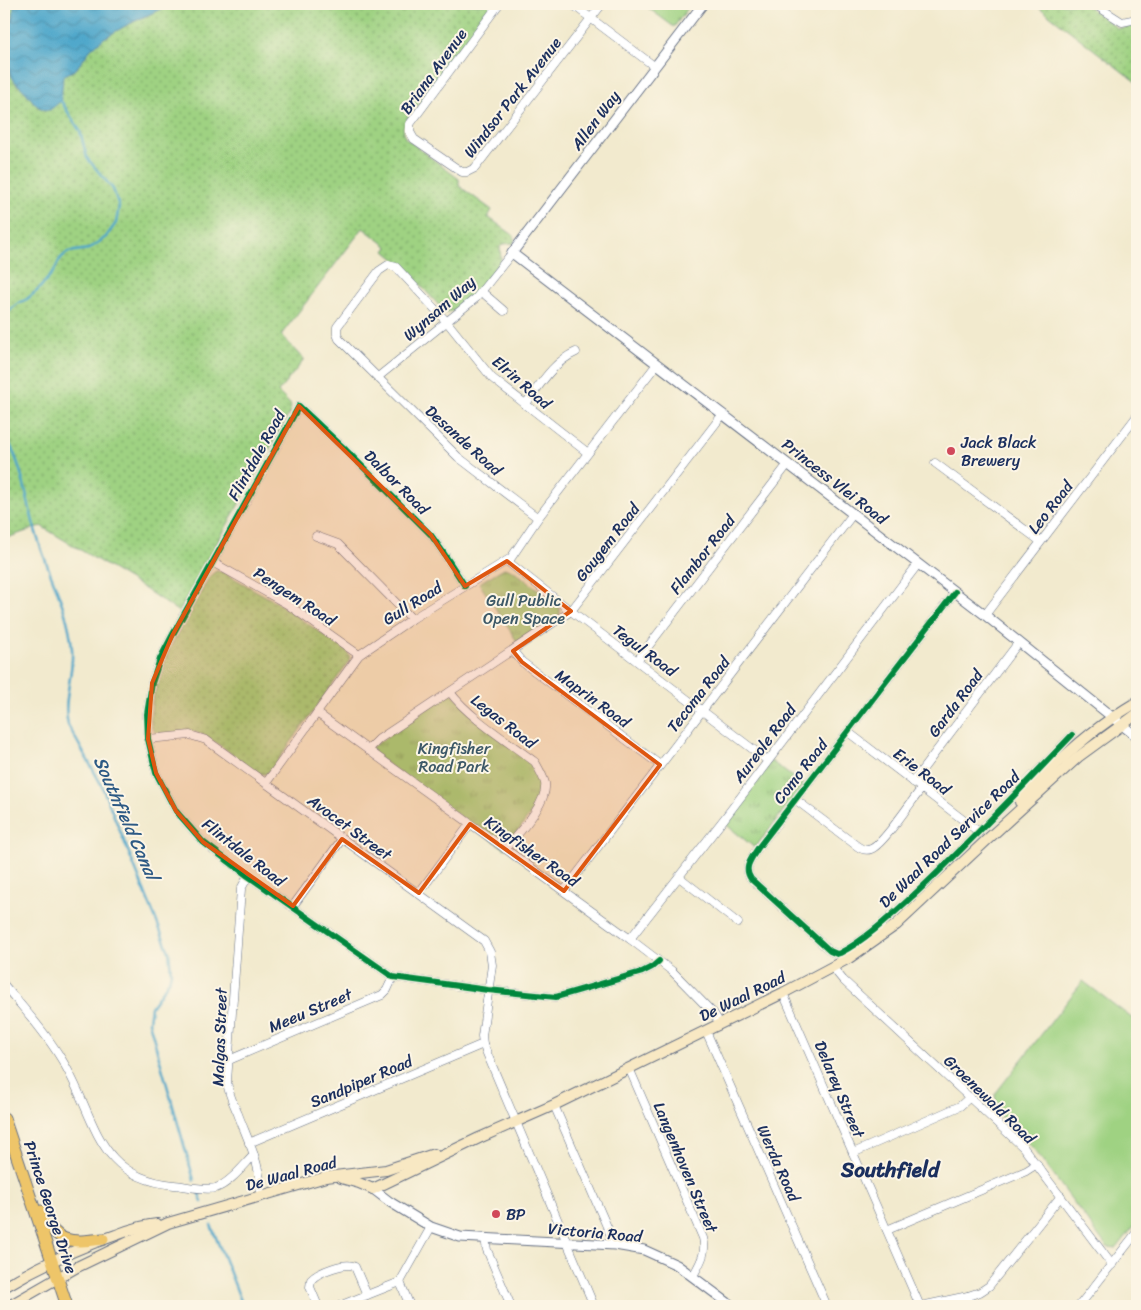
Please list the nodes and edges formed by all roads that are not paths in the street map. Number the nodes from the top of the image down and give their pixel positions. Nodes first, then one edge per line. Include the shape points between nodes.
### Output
1 (499, 4) edge
2 (572, 4) edge
3 (602, 4) edge
4 (703, 4) edge
5 (1094, 4) edge
6 (591, 19) junction
7 (1137, 19) edge
8 (654, 66) junction
9 (410, 132) joint
10 (512, 253) junction
11 (482, 292) junction
12 (504, 311) dead end
13 (447, 322) junction
14 (576, 352) dead end
15 (657, 364) junction
16 (378, 377) junction
17 (525, 405) junction
18 (299, 406) joint
19 (723, 414) junction
20 (1137, 416) edge
21 (588, 453) junction
22 (935, 463) dead end
23 (788, 464) junction
24 (853, 514) junction
25 (538, 518) junction
26 (316, 536) dead end
27 (1040, 541) junction
28 (508, 561) junction
29 (214, 562) junction
30 (918, 564) junction
31 (465, 586) junction
32 (955, 592) junction
33 (571, 611) junction
34 (985, 614) junction
35 (412, 619) junction
36 (1019, 642) junction
37 (513, 651) junction
38 (359, 655) junction
39 (637, 661) junction
40 (450, 692) junction
41 (1137, 702) edge
42 (702, 711) junction
43 (317, 713) junction
44 (1137, 714) edge
45 (1113, 718) junction
46 (1122, 725) junction
47 (848, 732) junction
48 (1072, 735) dead end
49 (1137, 737) edge
50 (148, 739) junction
51 (368, 750) junction
52 (767, 760) junction
53 (660, 765) junction
54 (913, 782) junction
55 (266, 783) junction
56 (922, 788) junction
57 (796, 800) junction
58 (470, 824) junction
59 (979, 832) junction
60 (990, 837) junction
61 (342, 839) junction
62 (505, 849) junction
63 (248, 876) junction
64 (679, 877) junction
65 (564, 891) junction
66 (419, 893) junction
67 (292, 906) junction
68 (738, 923) dead end
69 (630, 939) junction
70 (837, 954) joint
71 (659, 961) junction
72 (833, 968) junction
73 (393, 977) junction
74 (4, 985) edge
75 (488, 990) junction
76 (783, 993) junction
77 (720, 1024) junction
78 (706, 1031) junction
79 (483, 1044) junction
80 (229, 1060) junction
81 (629, 1068) junction
82 (970, 1097) junction
83 (554, 1105) junction
84 (4, 1118) edge
85 (515, 1122) junction
86 (479, 1138) junction
87 (249, 1143) junction
88 (853, 1153) junction
89 (254, 1155) junction
90 (1037, 1164) junction
91 (381, 1171) junction
92 (334, 1176) junction
93 (373, 1189) junction
94 (1061, 1196) junction
95 (260, 1197) junction
96 (31, 1198) junction
97 (168, 1223) junction
98 (431, 1227) junction
99 (887, 1230) junction
100 (1137, 1232) edge
101 (103, 1239) junction
102 (485, 1239) junction
103 (568, 1243) junction
104 (615, 1245) junction
105 (51, 1261) junction
106 (1112, 1265) junction
107 (693, 1276) junction
108 (57, 1278) junction
109 (400, 1282) junction
110 (4, 1287) edge
111 (367, 1295) junction
112 (968, 1296) junction
113 (9, 1306) edge
114 (67, 1306) edge
115 (318, 1306) edge
116 (338, 1306) edge
117 (410, 1306) edge
118 (511, 1306) edge
119 (594, 1306) edge
120 (732, 1306) edge
121 (827, 1306) edge
122 (920, 1306) edge
123 (969, 1306) edge
124 (1080, 1306) edge

1 - 9 street, Briana Avenue via 410,124
2 - 6 street
3 - 6 street, Windsor Park Avenue
4 - 8 street, Allen Way
5 - 7 street via 1122,22
6 - 8 street
6 - 9 street, Windsor Park Avenue via 471,171 457,170 414,139
8 - 10 street, Allen Way
10 - 11 street, Wynsam Way
10 - 15 street, Princess Vlei Road
11 - 12 street
11 - 13 street, Wynsam Way
13 - 16 street, Wynsam Way
13 - 16 street, Elrin Road via 396,267 388,265 379,271 337,327 339,340
13 - 17 street, Elrin Road via 492,378
14 - 17 street via 557,364
15 - 19 street, Princess Vlei Road
15 - 21 street, Gull Road
16 - 25 street, Desande Road via 458,457
17 - 21 street, Elrin Road
18 - 29 street, Flintdale Road
18 - 31 street, Dalbor Road via 431,535
19 - 23 street, Princess Vlei Road
19 - 33 street, Gougem Road
20 - 27 street, Leo Road
21 - 25 street, Gull Road
22 - 27 street
23 - 24 street, Princess Vlei Road
23 - 39 street, Flambor Road
24 - 30 street, Princess Vlei Road
24 - 42 street, Tecoma Road
25 - 28 street, Gull Road
26 - 35 street via 338,544
27 - 34 street, Leo Road
28 - 31 street, Gull Road
28 - 33 street, Tegul Road
29 - 38 street, Pengem Road via 287,604
29 - 50 street, Flintdale Road via 160,659 152,683
30 - 32 street, Princess Vlei Road
30 - 52 street, Aureole Road
31 - 35 street, Gull Road
32 - 34 street, Princess Vlei Road
32 - 47 street, Como Road
33 - 37 street, Gougem Road
33 - 39 street, Tegul Road
34 - 36 street, Princess Vlei Road
35 - 38 street, Gull Road
36 - 45 street, Princess Vlei Road
36 - 54 street, Garda Road
37 - 40 street, Gougem Road
37 - 53 street, Maprin Road via 522,662
38 - 43 street, Gull Road
39 - 42 street, Tegul Road
40 - 51 street, Gougem Road via 379,739
40 - 62 street, Legas Road via 472,714 535,762 542,773 545,785 540,805
41 - 45 main road, De Waal Road
42 - 52 street, Tegul Road
42 - 53 street, Tecoma Road
43 - 51 street, Kingfisher Road
43 - 55 street, Gull Road
44 - 46 main road, De Waal Road
45 - 46 street, Princess Vlei Road
45 - 60 main road, De Waal Road via 1059,760
46 - 49 street, Princess Vlei Road
46 - 60 main road, De Waal Road via 1078,757
47 - 54 street, Erie Road
47 - 57 street, Como Road
48 - 59 street, De Waal Road Service Road
50 - 55 street, Avocet Street via 190,735 206,740
50 - 63 street, Flintdale Road via 156,773 176,811 203,842
51 - 58 street, Kingfisher Road
52 - 64 street, Aureole Road
53 - 65 street, Tecoma Road
54 - 56 street, Erie Road
55 - 61 street, Avocet Street
56 - 57 street via 880,844 868,850 856,846
56 - 59 street, Erie Road
57 - 70 street, Como Road via 750,860 748,875
58 - 62 street, Kingfisher Road
58 - 66 street
59 - 70 street, De Waal Road Service Road via 891,916
60 - 72 main road, De Waal Road via 896,926
61 - 66 street, Avocet Street
61 - 67 street
62 - 65 street, Kingfisher Road
63 - 67 street, Flintdale Road
63 - 80 street, Malgas Street via 241,889
64 - 68 street
64 - 69 street, Aureole Road
65 - 69 street, Kingfisher Road
66 - 75 street, Avocet Street via 484,941 492,965
67 - 73 street, Flintdale Road
69 - 71 street, Kingfisher Road
71 - 75 street, Flintdale Road via 642,972 556,997
71 - 77 street, Kingfisher Road via 714,1014
72 - 76 main road, De Waal Road
72 - 82 street, Groenewald Road
73 - 75 street, Flintdale Road
73 - 80 street, Meeu Street via 382,995
74 - 89 street via 57,1052 100,1140 126,1170 154,1182 215,1188
75 - 79 street, Avocet Street
76 - 77 main road, De Waal Road
76 - 88 street, Delarey Street
77 - 78 main road, De Waal Road
78 - 81 main road, De Waal Road
78 - 121 street, Werda Road
79 - 85 street
79 - 87 street, Sandpiper Road
80 - 87 street, Malgas Street via 228,1089
81 - 83 main road, De Waal Road
81 - 107 street, Langenhoven Street via 705,1244 703,1257
82 - 88 street via 954,1108
82 - 90 street, Groenewald Road
83 - 85 main road, De Waal Road
83 - 104 street
84 - 96 main road, Prince George Drive
85 - 86 main road, De Waal Road
85 - 103 street
86 - 91 main road, De Waal Road
86 - 93 main road, De Waal Road
87 - 89 street, Malgas Street
88 - 99 street, Delarey Street
89 - 95 street, Malgas Street via 261,1182
90 - 94 street, Groenewald Road
90 - 99 street
91 - 92 main road, De Waal Road
91 - 93 main road
92 - 93 main road, Victoria Road
92 - 95 main road, De Waal Road
93 - 98 street, Victoria Road
94 - 106 street, Groenewald Road
94 - 112 street via 989,1286
95 - 97 main road, De Waal Road
96 - 101 main road via 47,1224 63,1238 76,1242
96 - 105 main road, Prince George Drive
97 - 101 main road, De Waal Road via 142,1226
97 - 108 main road, De Waal Road
98 - 102 street, Victoria Road via 460,1237
98 - 109 street
99 - 122 street, Delarey Street
100 - 106 street
101 - 105 main road, De Waal Road
102 - 103 street, Victoria Road
102 - 118 street
103 - 104 street, Victoria Road
103 - 119 street
104 - 107 street, Victoria Road via 660,1256
105 - 108 main road, Prince George Drive
105 - 110 main road, De Waal Road
106 - 124 street
107 - 120 street, Victoria Road
108 - 113 main road, De Waal Road
108 - 114 main road, Prince George Drive
109 - 111 street
109 - 117 street
111 - 115 street via 355,1267 346,1264 311,1280 310,1287
111 - 116 street
112 - 122 street
112 - 123 street

